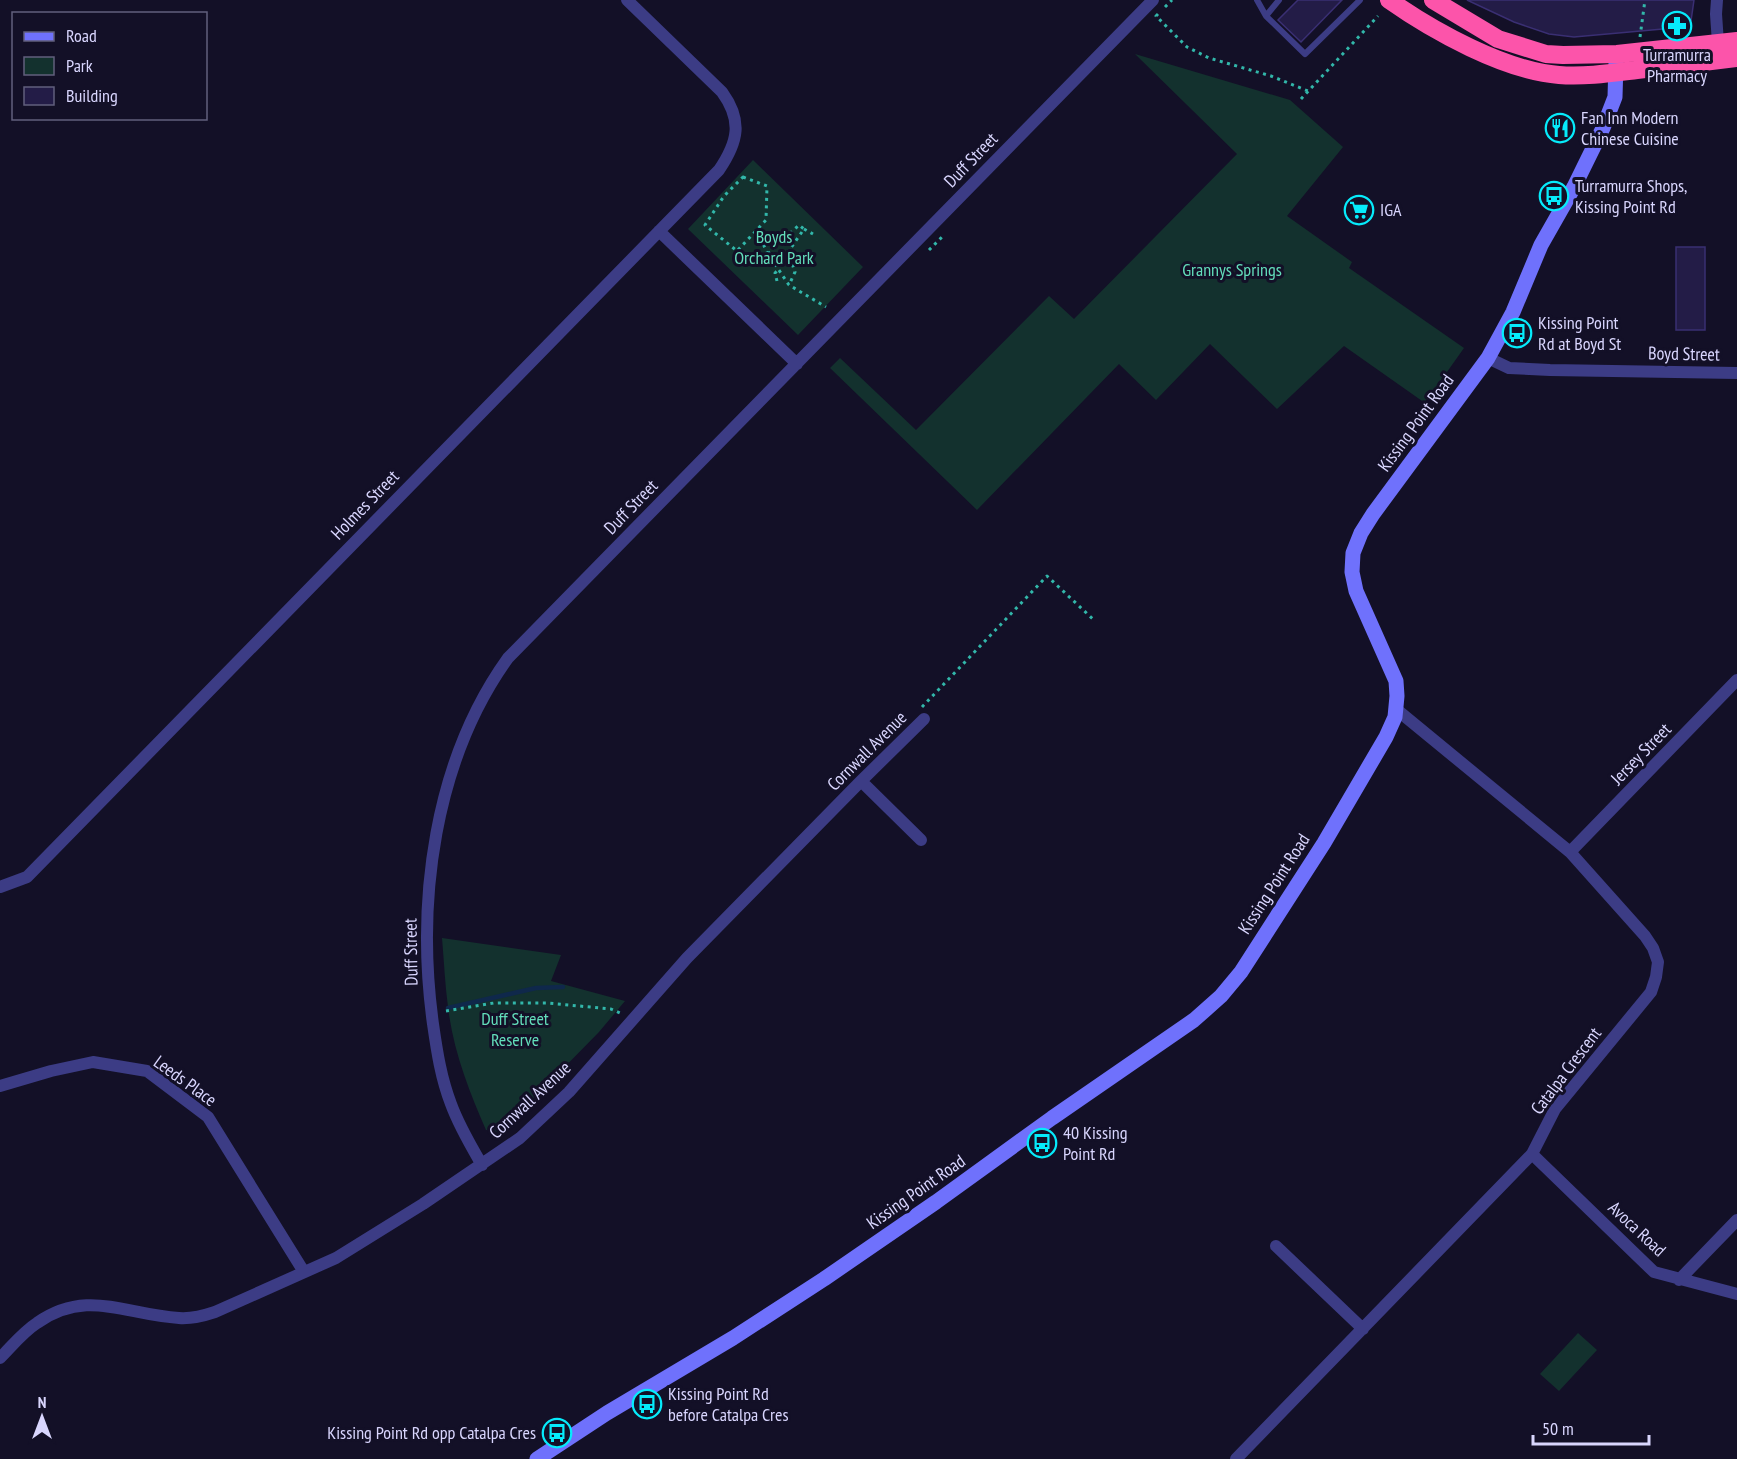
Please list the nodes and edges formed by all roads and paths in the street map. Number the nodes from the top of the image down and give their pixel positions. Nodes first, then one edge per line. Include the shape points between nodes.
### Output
1 (627, 0) edge
2 (1153, 0) edge
3 (1257, 0) edge
4 (1279, 0) edge
5 (1360, 0) edge
6 (1389, 0) edge
7 (1433, 0) edge
8 (1645, 0) edge
9 (1717, 0) edge
10 (1156, 16) dead end
11 (1266, 16) junction
12 (1378, 16) dead end
13 (1640, 38) dead end
14 (1737, 41) edge
15 (1718, 43) junction
16 (1617, 54) junction
17 (1737, 58) edge
18 (1616, 73) junction
19 (1308, 92) junction
20 (1301, 99) dead end
21 (804, 229) junction
22 (659, 231) junction
23 (757, 231) junction
24 (813, 234) dead end
25 (768, 254) junction
26 (779, 269) junction
27 (777, 281) dead end
28 (789, 285) junction
29 (826, 307) dead end
30 (1488, 358) junction
31 (797, 364) junction
32 (1737, 373) edge
33 (1095, 621) dead end
34 (1737, 680) edge
35 (1396, 709) junction
36 (924, 719) joint
37 (861, 781) junction
38 (921, 840) dead end
39 (1570, 852) junction
40 (0, 887) edge
41 (446, 1011) dead end
42 (634, 1020) junction
43 (0, 1086) edge
44 (1532, 1154) junction
45 (482, 1165) junction
46 (1737, 1220) edge
47 (1276, 1245) dead end
48 (304, 1272) junction
49 (1679, 1280) junction
50 (1737, 1294) edge
51 (1363, 1329) junction
52 (0, 1358) edge
53 (537, 1459) edge
54 (1236, 1459) edge

1 - 22 street, Holmes Street via 722,92 735,117 733,145 719,170
2 - 31 street, Duff Street
3 - 11 lane
4 - 11 lane
5 - 11 lane via 1305,54
6 - 18 highway via 1458,42 1525,69 1561,75
7 - 16 highway via 1498,39 1546,54
8 - 13 path
9 - 15 street
10 - 19 path via 1187,46 1209,58 1271,76
12 - 19 path
14 - 15 highway
15 - 16 highway
16 - 18 main road, Kissing Point Road
17 - 18 highway
18 - 30 main road, Kissing Point Road via 1615,97 1603,128 1541,245
19 - 20 path
21 - 24 path
21 - 25 path via 799,225
21 - 28 path via 788,252 795,272
22 - 31 street
22 - 40 street, Holmes Street via 27,877
23 - 23 path via 737,251 705,225 724,196 743,177 767,186 766,220
23 - 25 path
25 - 26 path
26 - 27 path
26 - 28 path
28 - 29 path
30 - 32 street, Boyd Street via 1509,368
30 - 35 main road, Kissing Point Road via 1373,514 1353,553 1356,591 1396,681
31 - 45 street, Duff Street via 508,658 472,718 434,840 426,956 439,1067 461,1129
33 - 36 path via 1047,576 921,708
34 - 39 street, Jersey Street
35 - 39 street, Catalpa Crescent
35 - 53 main road, Kissing Point Road via 1386,737 1330,834 1241,972 1194,1020 824,1279
36 - 37 street, Cornwall Avenue
37 - 38 street
37 - 42 street, Cornwall Avenue via 687,958
39 - 44 street, Catalpa Crescent via 1645,936 1658,962 1651,992 1556,1109
41 - 42 path via 494,1003 547,1003 610,1009
42 - 45 street, Cornwall Avenue via 569,1092 520,1138
43 - 48 street, Leeds Place via 93,1062 147,1071 208,1117
44 - 49 street, Avoca Road via 1654,1272
44 - 51 street, Catalpa Crescent
45 - 48 street, Cornwall Avenue via 336,1258
46 - 49 street
47 - 51 street
48 - 52 street, Cornwall Avenue via 197,1317 140,1313 116,1306 68,1307 35,1324
49 - 50 street, Avoca Road
51 - 54 street, Catalpa Crescent

